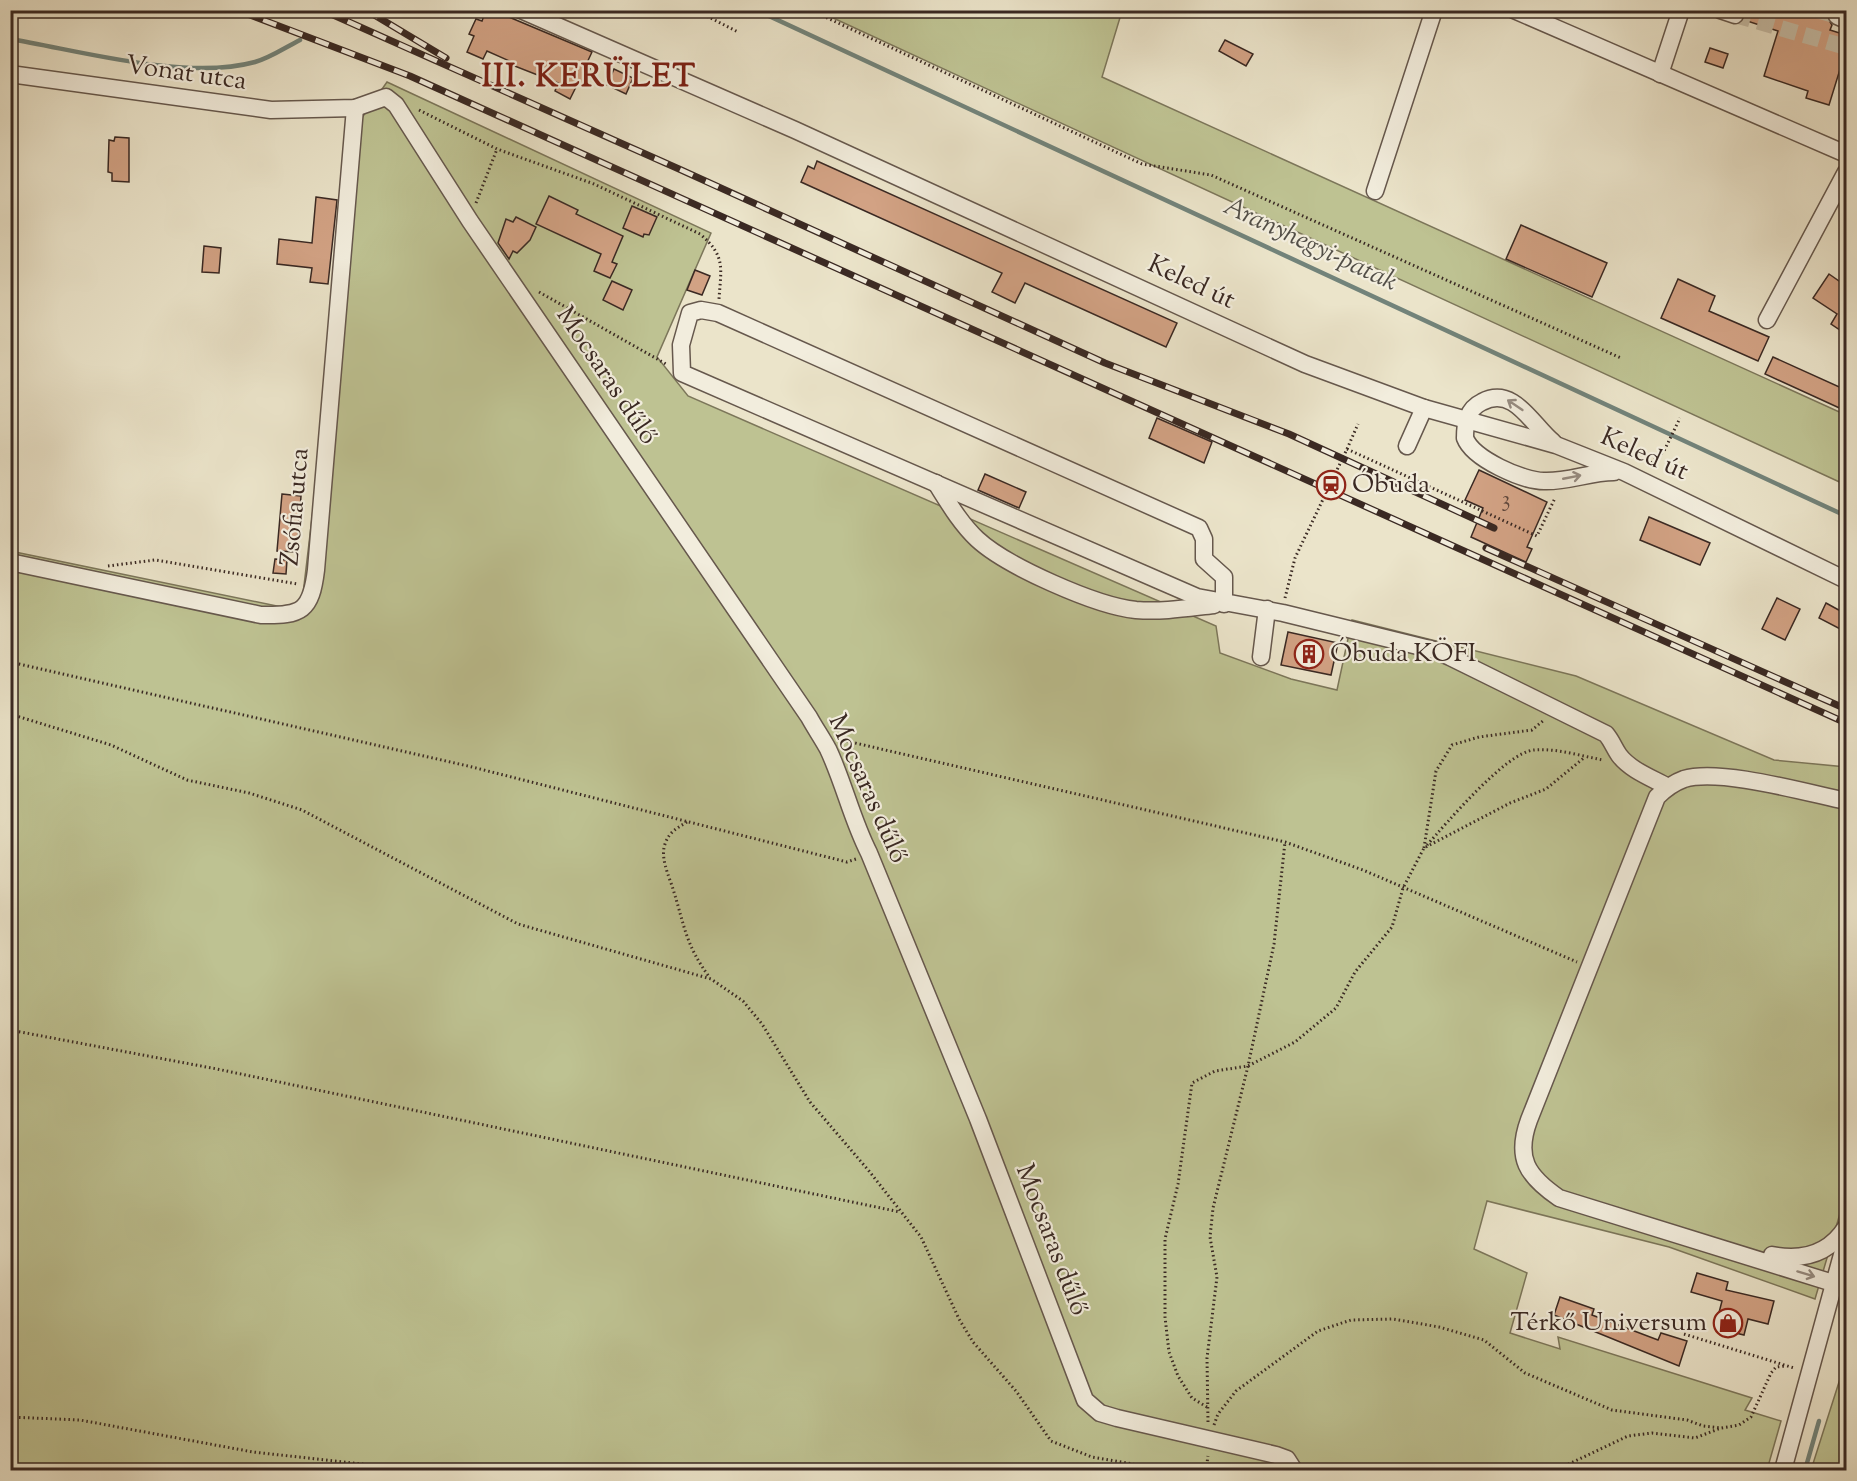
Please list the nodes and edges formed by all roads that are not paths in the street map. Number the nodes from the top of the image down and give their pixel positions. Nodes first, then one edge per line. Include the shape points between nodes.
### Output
1 (521, 10) edge
2 (1434, 10) edge
3 (1514, 10) edge
4 (1681, 10) edge
5 (10, 74) edge
6 (1660, 74) junction
7 (355, 108) junction
8 (1846, 154) edge
9 (1846, 172) edge
10 (1375, 191) dead end
11 (1767, 320) dead end
12 (1424, 408) junction
13 (1467, 420) junction
14 (1556, 445) junction
15 (1407, 446) dead end
16 (1630, 475) junction
17 (936, 483) junction
18 (10, 562) edge
19 (1846, 580) edge
20 (1224, 604) junction
21 (1275, 611) junction
22 (1261, 657) dead end
23 (1668, 786) junction
24 (1846, 801) edge
25 (1846, 1227) edge
26 (1846, 1240) edge
27 (1710, 1244) junction
28 (1840, 1282) edge
29 (1294, 1470) edge
30 (1783, 1470) edge

1 - 12 street, Keled út via 795,130 1305,364
2 - 10 street
3 - 6 street
4 - 6 street
5 - 7 street, Vonat utca via 251,109
6 - 8 street
7 - 18 street, Zsófia utca via 310,601 301,611 287,616 261,615
7 - 29 street, Mocsaras dűlő via 386,97 391,100 828,749 855,826 978,1119 1085,1400 1100,1413 1276,1455 1287,1459
9 - 11 street
12 - 13 street, Keled út
12 - 15 street
13 - 14 street, Keled út
14 -> 13 street via 1521,407 1504,398 1477,404
13 -> 16 street via 1465,438 1475,453 1531,480 1548,482 1596,472
14 - 16 street, Keled út
16 - 19 street, Keled út
17 - 20 street via 1186,592
17 - 20 street via 963,525 993,552 1086,596 1155,611
17 - 20 street via 682,373 681,345 690,313 718,313 1199,528 1204,539 1204,559 1224,577
20 - 21 street
21 - 22 street
21 - 23 street via 1434,650 1606,734 1631,766
23 - 24 street via 1686,779 1723,777
23 - 27 street via 1657,797 1646,823 1522,1144 1527,1167 1537,1181 1559,1198
25 - 27 street via 1824,1250 1806,1258
26 - 28 street
27 -> 28 street
28 - 30 street

